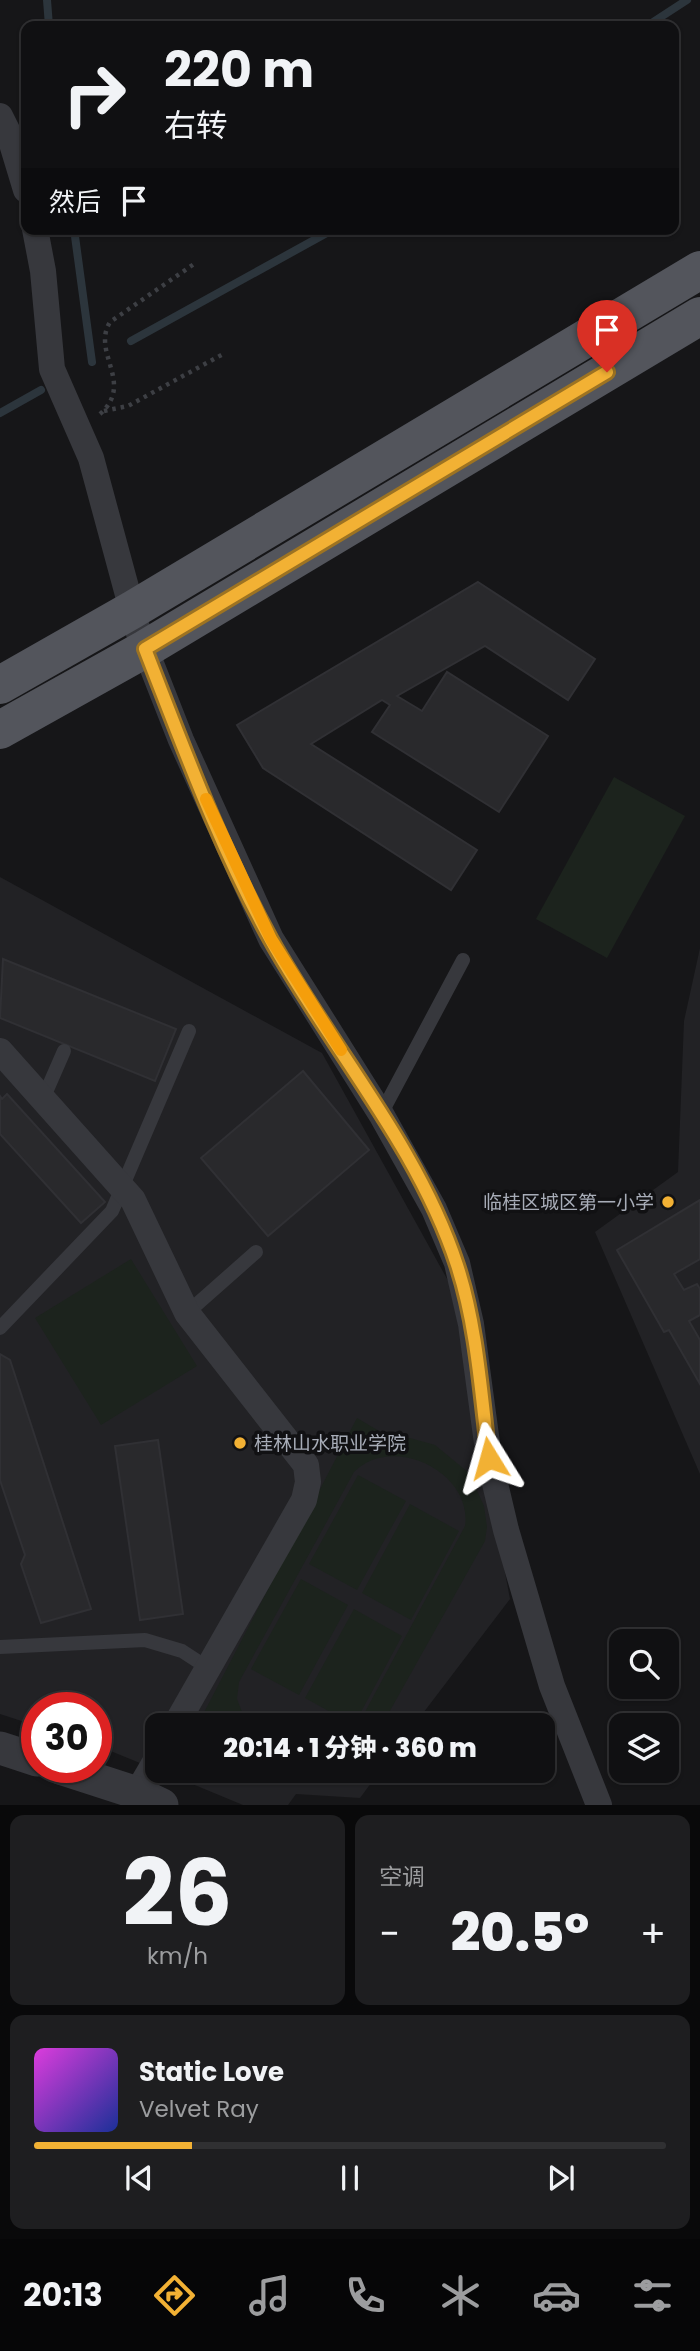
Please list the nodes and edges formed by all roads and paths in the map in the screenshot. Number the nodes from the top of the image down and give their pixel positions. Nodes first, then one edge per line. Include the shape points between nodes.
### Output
1 (0, 116) edge
2 (21, 174) edge
3 (36, 235) edge
4 (194, 264) dead end
5 (700, 270) edge
6 (700, 316) edge
7 (225, 353) dead end
8 (103, 411) junction
9 (80, 430) junction
10 (132, 610) junction
11 (145, 649) junction
12 (0, 685) edge
13 (0, 730) edge
14 (463, 960) dead end
15 (189, 1031) dead end
16 (0, 1051) edge
17 (64, 1051) dead end
18 (43, 1099) junction
19 (381, 1114) junction
20 (123, 1188) junction
21 (256, 1252) dead end
22 (187, 1313) junction
23 (0, 1328) edge
24 (1, 1644) edge
25 (208, 1668) junction
26 (182, 1713) edge
27 (0, 1748) edge
28 (21, 1755) edge
29 (104, 1783) edge
30 (150, 1799) edge
31 (599, 1805) edge

1 - 2 street
3 - 9 street via 50,362
4 - 8 path via 121,312 107,327 105,343 115,381
5 - 10 main road
6 - 11 main road
7 - 8 path via 128,406
8 - 9 path
9 - 10 street via 101,488
10 - 11 street
10 - 12 main road
11 - 13 main road
11 - 19 street via 251,902
14 - 19 lane
15 - 20 lane
16 - 18 street
17 - 18 lane
18 - 20 street
19 - 31 street via 434,1209 457,1264 471,1324 489,1458 506,1530 552,1686
20 - 22 street via 141,1211
20 - 23 lane via 112,1212
21 - 22 lane
22 - 25 street via 295,1447 306,1465 308,1482 303,1500
24 - 25 lane via 145,1640 182,1651
25 - 26 street
27 - 28 street
29 - 30 street

